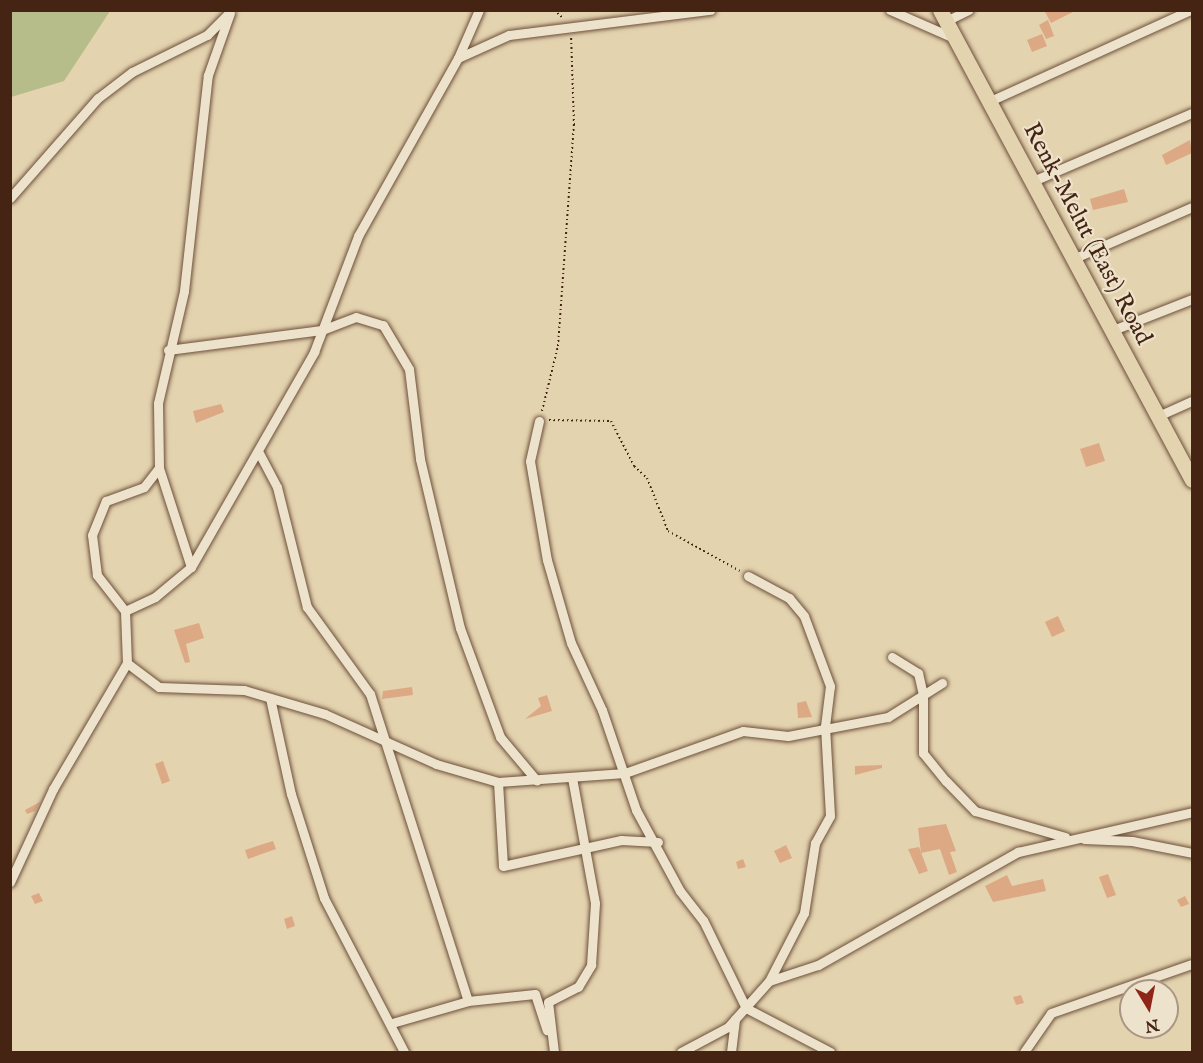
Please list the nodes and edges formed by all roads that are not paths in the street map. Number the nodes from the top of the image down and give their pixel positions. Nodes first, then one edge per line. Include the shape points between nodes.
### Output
1 (479, 10) edge
2 (710, 10) edge
3 (890, 10) edge
4 (969, 10) edge
5 (231, 12) edge
6 (1191, 12) edge
7 (943, 16) edge
8 (956, 39) junction
9 (458, 58) junction
10 (990, 101) junction
11 (1192, 112) edge
12 (1033, 181) junction
13 (10, 198) edge
14 (1192, 207) edge
15 (1075, 258) junction
16 (1192, 299) edge
17 (322, 330) junction
18 (1113, 330) junction
19 (168, 350) junction
20 (1192, 401) edge
21 (1158, 416) junction
22 (539, 421) road end
23 (258, 451) junction
24 (159, 468) junction
25 (1192, 480) edge
26 (191, 567) junction
27 (748, 576) road end
28 (125, 611) junction
29 (892, 657) dead end
30 (127, 663) junction
31 (942, 683) dead end
32 (923, 695) junction
33 (270, 698) junction
34 (825, 726) junction
35 (380, 736) junction
36 (625, 774) junction
37 (572, 778) junction
38 (537, 781) junction
39 (498, 782) junction
40 (1192, 813) edge
41 (1067, 838) junction
42 (658, 842) junction
43 (581, 849) junction
44 (1192, 853) edge
45 (10, 882) edge
46 (1192, 964) edge
47 (770, 981) junction
48 (468, 1001) junction
49 (746, 1008) junction
50 (735, 1019) junction
51 (392, 1023) junction
52 (404, 1053) edge
53 (681, 1053) edge
54 (731, 1053) edge
55 (830, 1053) edge
56 (1024, 1053) edge

1 - 9 street
2 - 9 street via 509,35
3 - 8 street
4 - 7 street
5 - 13 street via 207,35 132,72 98,98
5 - 19 street via 208,75 184,291
6 - 10 street
7 - 8 main road, Renk-Melut (East) Road
8 - 10 main road, Renk-Melut (East) Road
9 - 17 street via 358,236
10 - 12 main road, Renk-Melut (East) Road
11 - 12 street
12 - 15 main road, Renk-Melut (East) Road
14 - 15 street
15 - 18 main road, Renk-Melut (East) Road
16 - 18 street
17 - 19 street
17 - 23 street
17 - 38 street via 356,317 383,325 409,369 420,459 460,628 500,737
18 - 21 main road, Renk-Melut (East) Road
19 - 24 street via 158,404
20 - 21 street
21 - 25 main road, Renk-Melut (East) Road
22 - 36 street via 531,461 547,560 571,643
23 - 26 street
23 - 35 street via 281,497 306,607 370,694
24 - 26 street
24 - 28 street via 144,487 106,501 92,535 98,575
26 - 28 street via 155,597
27 - 34 street via 789,598 804,616 830,686
28 - 30 street
29 - 32 street via 918,673
30 - 33 street via 159,687 244,690
30 - 45 street via 52,789
31 - 32 street
32 - 34 street via 888,717
32 - 41 street via 923,753 975,811
33 - 35 street
33 - 51 street via 291,794 324,898 377,1008
34 - 36 street via 788,736 743,731
34 - 47 street via 830,816 814,843 804,913
35 - 39 street via 436,764
35 - 48 street via 409,804
36 - 37 street
36 - 42 street via 636,810
37 - 38 street
37 - 43 street
38 - 39 street
39 - 43 street via 503,866
40 - 41 street
41 - 44 street via 1132,841
41 - 47 street via 1018,852 818,965
42 - 43 street via 621,840
42 - 49 street
43 - 48 street via 595,903 591,965 578,987 548,1002 554,1053 535,994
46 - 56 street via 1051,1013
47 - 49 street
48 - 51 street
49 - 50 street
49 - 55 street
50 - 53 street
50 - 54 street
51 - 52 street

